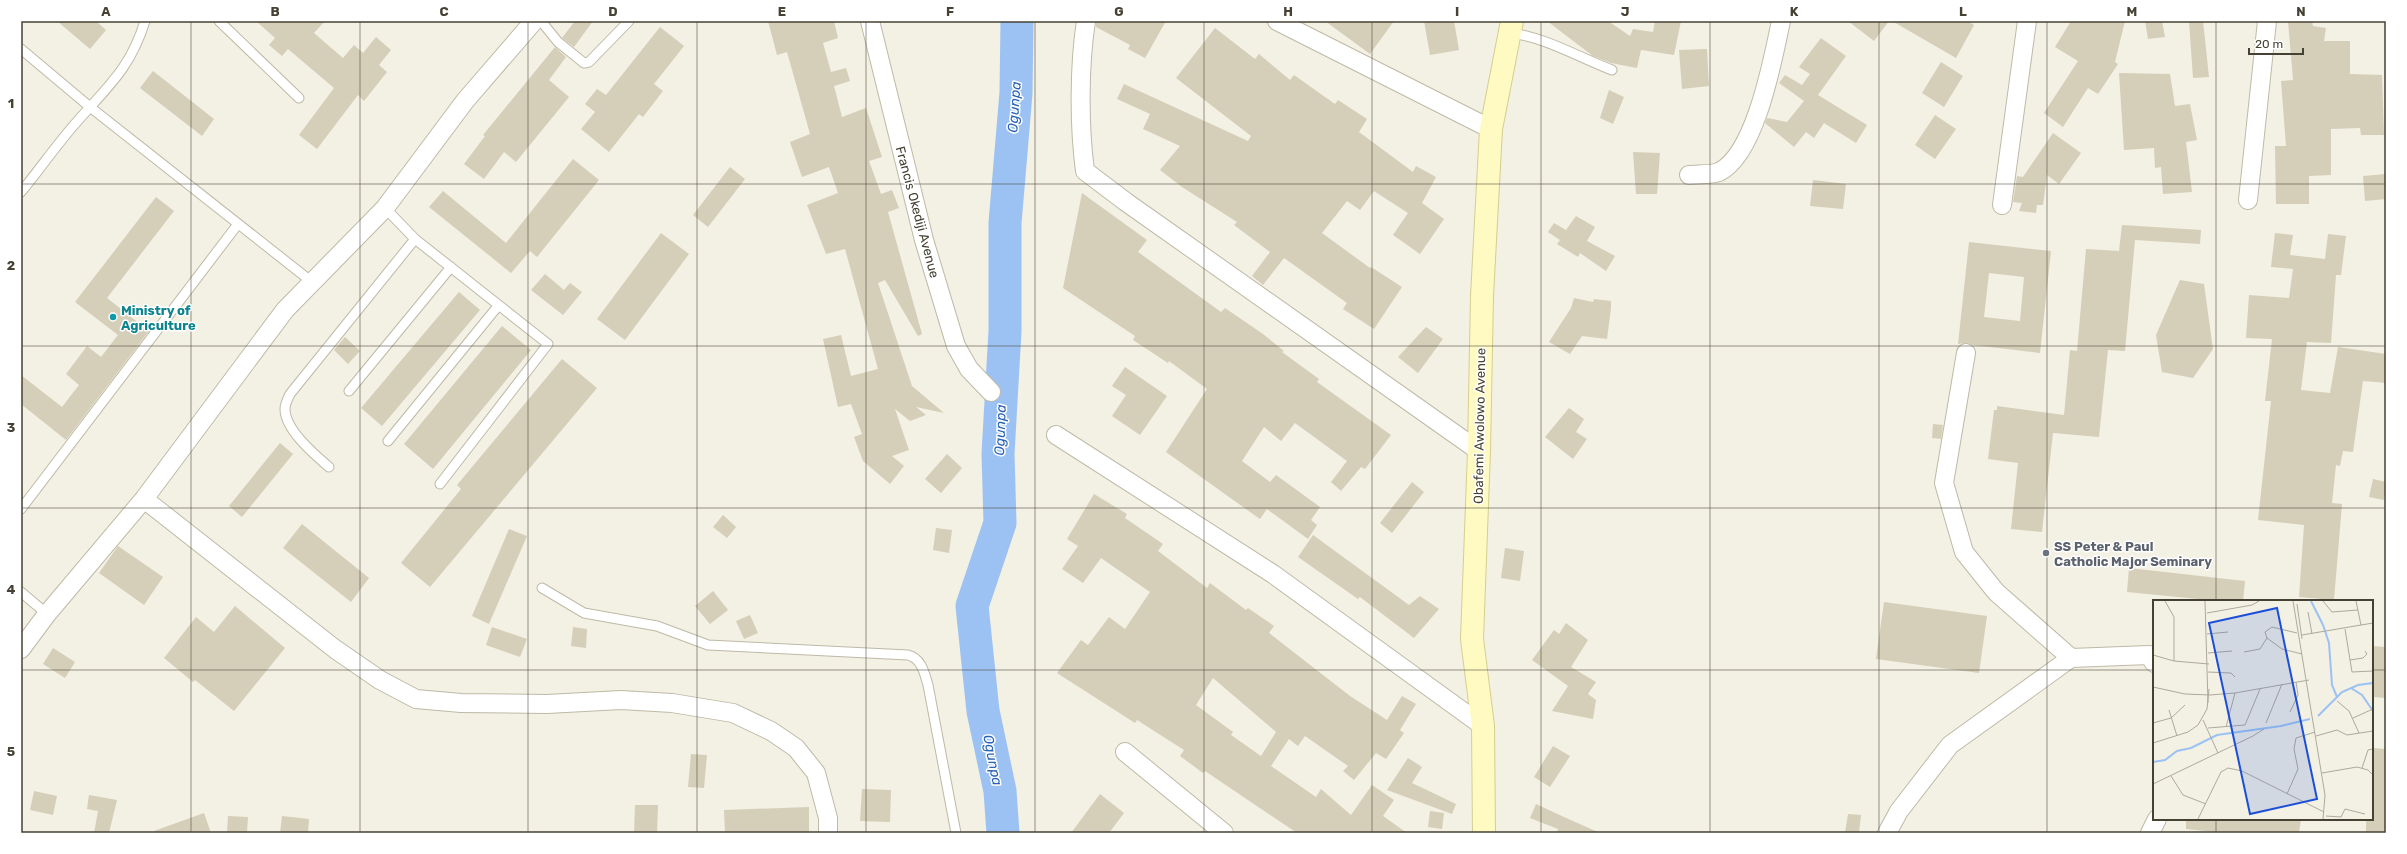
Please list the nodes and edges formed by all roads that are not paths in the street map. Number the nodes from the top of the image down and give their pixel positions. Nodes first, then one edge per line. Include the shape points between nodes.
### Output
1 (145, 21) edge
2 (219, 21) edge
3 (534, 21) edge
4 (541, 21) edge
5 (629, 21) edge
6 (870, 21) edge
7 (1086, 21) edge
8 (1277, 21) edge
9 (1781, 21) edge
10 (2027, 21) edge
11 (2267, 21) edge
12 (1511, 27) edge
13 (21, 49) edge
14 (1612, 70) dead end
15 (299, 98) dead end
16 (90, 107) junction
17 (1491, 129) junction
18 (1689, 175) dead end
19 (21, 192) edge
20 (2248, 200) dead end
21 (2002, 205) dead end
22 (385, 208) junction
23 (238, 224) junction
24 (415, 239) junction
25 (451, 268) junction
26 (312, 282) junction
27 (498, 306) junction
28 (1966, 352) dead end
29 (349, 391) dead end
30 (991, 392) dead end
31 (1056, 435) dead end
32 (388, 441) dead end
33 (1479, 451) junction
34 (329, 468) dead end
35 (440, 484) dead end
36 (144, 500) junction
37 (21, 509) edge
38 (542, 588) dead end
39 (21, 592) edge
40 (48, 614) junction
41 (21, 650) edge
42 (2071, 658) junction
43 (2153, 661) edge
44 (1483, 726) junction
45 (1125, 752) dead end
46 (2156, 820) edge
47 (828, 833) edge
48 (956, 833) edge
49 (1224, 833) edge
50 (1484, 833) edge
51 (1887, 833) edge
52 (2150, 833) edge

1 - 16 lane via 140,37 122,72
2 - 15 lane
3 - 22 street via 465,101
4 - 5 lane via 558,42 584,62 589,62
6 - 30 street, Francis Okediji Avenue via 924,240 956,346 969,369
7 - 33 street via 1083,41 1081,142 1085,171
8 - 17 street
9 - 18 street via 1769,77 1744,147 1719,172
10 - 21 street
11 - 20 street
12 - 14 lane
12 - 17 main road, Obafemi Awolowo Avenue
13 - 16 lane
16 - 19 lane
16 - 23 lane
17 - 33 main road, Obafemi Awolowo Avenue via 1482,296
22 - 24 lane
22 - 26 street
23 - 26 lane
23 - 37 lane
24 - 25 lane
24 - 34 lane via 290,394 285,409 289,421 303,445
25 - 27 lane
25 - 29 lane
26 - 36 street via 285,310
27 - 32 lane
27 - 35 lane via 548,344
28 - 42 street via 1944,483 1964,552 1996,592
31 - 44 street via 1273,574
33 - 44 main road, Obafemi Awolowo Avenue via 1472,639
36 - 40 street
36 - 47 street via 335,649 380,680 416,699 461,704 547,704 621,700 672,703 733,712 771,731 796,748 816,773 828,818
38 - 48 lane via 584,613 657,626 708,645 908,655 916,659 924,670 928,685
39 - 40 lane
40 - 41 street
42 - 43 street via 2149,655
42 - 51 street via 1950,745 1899,811
44 - 50 main road, Obafemi Awolowo Avenue
45 - 49 street
46 - 52 street

